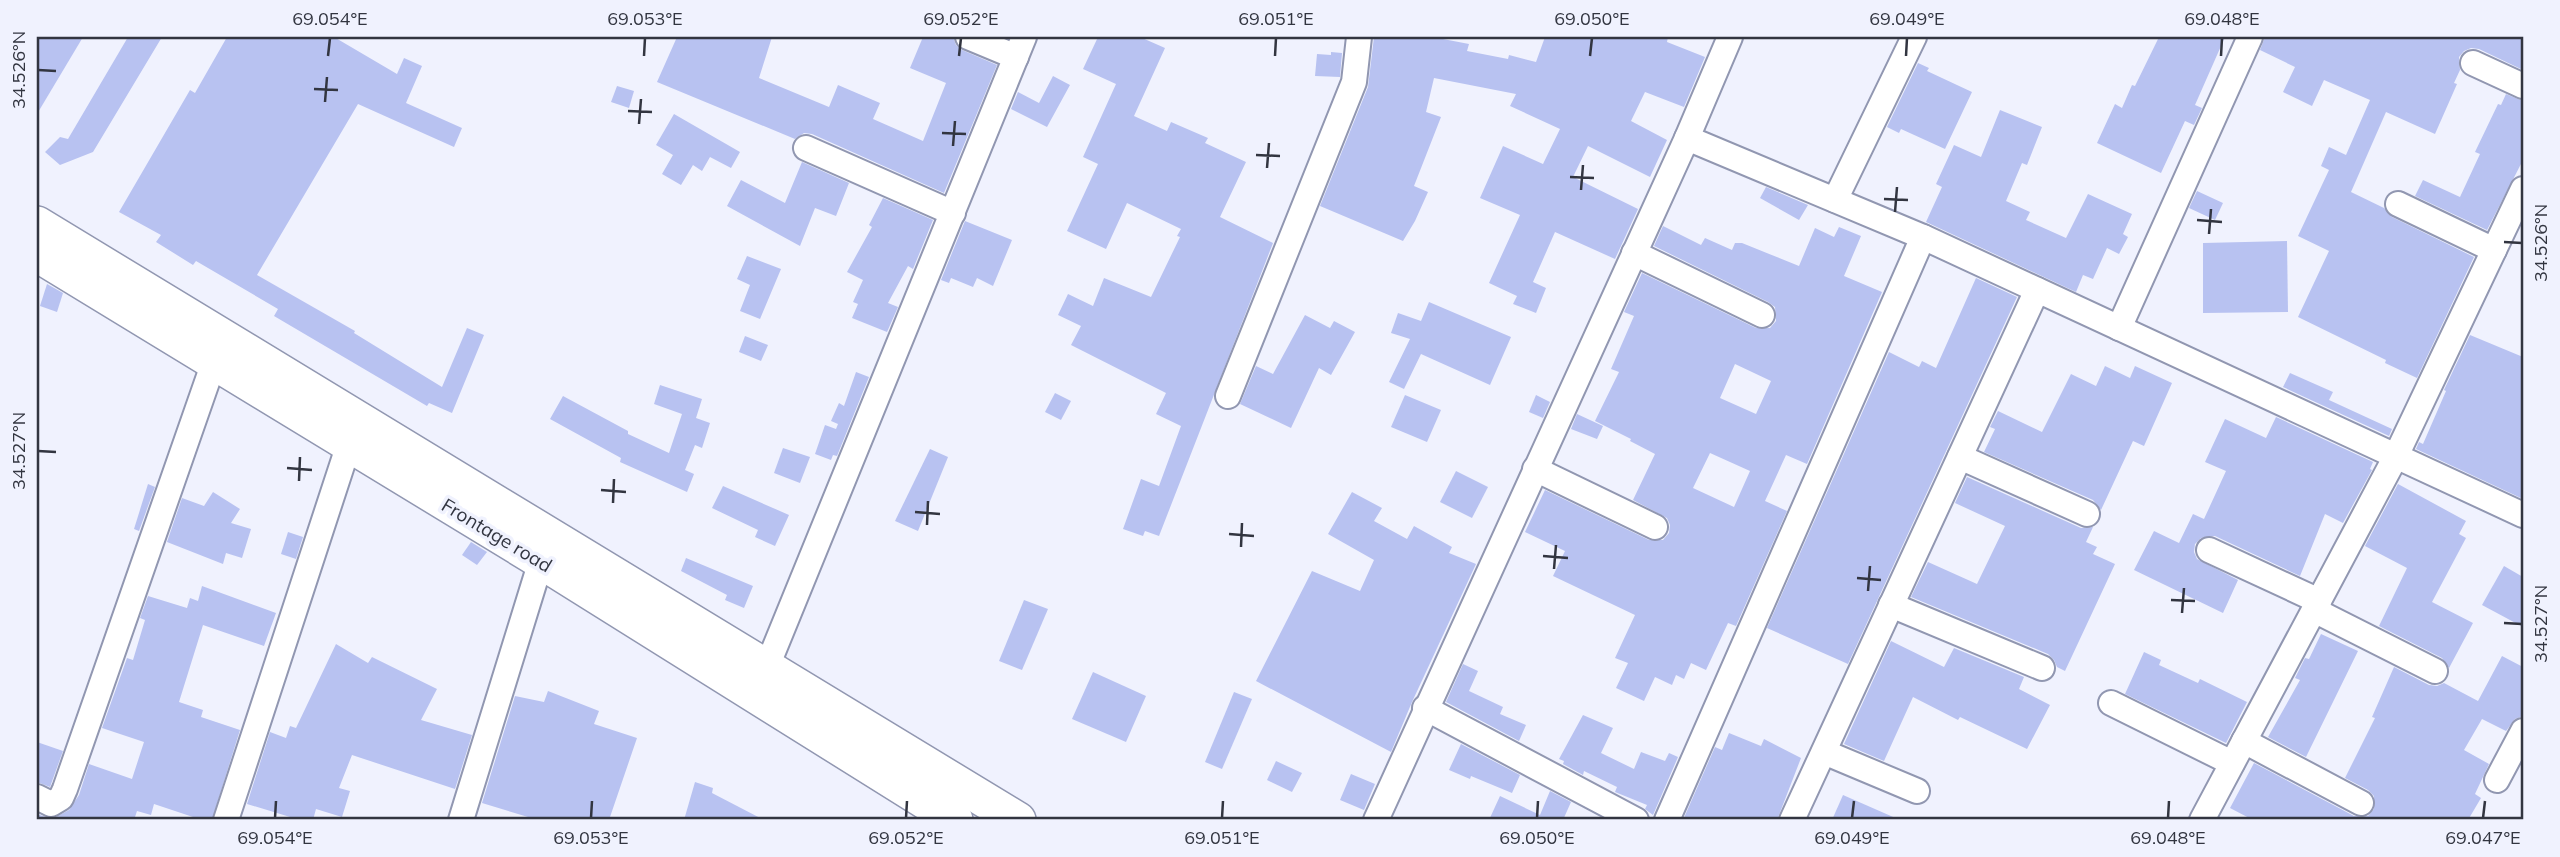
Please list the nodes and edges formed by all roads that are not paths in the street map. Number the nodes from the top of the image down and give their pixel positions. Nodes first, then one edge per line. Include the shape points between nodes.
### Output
1 (968, 37) edge
2 (1359, 37) edge
3 (1914, 37) edge
4 (2250, 37) edge
5 (1725, 38) edge
6 (1020, 47) edge
7 (2473, 63) dead end
8 (2523, 86) edge
9 (1687, 138) junction
10 (806, 148) dead end
11 (2523, 189) edge
12 (1835, 200) junction
13 (2398, 204) dead end
14 (953, 214) junction
15 (37, 224) edge
16 (1923, 237) junction
17 (2494, 250) junction
18 (1634, 253) junction
19 (37, 254) edge
20 (2037, 290) junction
21 (1762, 315) dead end
22 (2119, 328) junction
23 (214, 362) junction
24 (1228, 396) dead end
25 (349, 444) junction
26 (2396, 456) junction
27 (1960, 457) junction
28 (1535, 469) junction
29 (2087, 514) dead end
30 (2523, 515) edge
31 (1655, 527) dead end
32 (2209, 550) dead end
33 (541, 561) junction
34 (1891, 605) junction
35 (2317, 606) junction
36 (766, 668) junction
37 (2042, 668) dead end
38 (2435, 671) dead end
39 (2111, 704) dead end
40 (1425, 708) junction
41 (2523, 731) edge
42 (2244, 741) junction
43 (1824, 752) junction
44 (2232, 763) junction
45 (2497, 780) dead end
46 (1917, 790) dead end
47 (37, 797) edge
48 (2361, 803) dead end
49 (226, 820) edge
50 (461, 820) edge
51 (955, 820) edge
52 (1018, 820) edge
53 (1376, 820) edge
54 (1636, 820) edge
55 (1667, 820) edge
56 (1792, 820) edge
57 (2202, 820) edge

1 - 6 street
2 - 24 street via 1354,82
3 - 12 street
4 - 22 street
5 - 9 street
6 - 14 street
7 - 8 street
9 - 12 street
9 - 18 street
10 - 14 street
11 - 17 street
12 - 16 street
13 - 17 street
14 - 36 street
15 - 36 main road
16 - 20 street
16 - 55 street
17 - 26 street
18 - 21 street
18 - 28 street
19 - 23 main road, Frontage road
20 - 22 street
20 - 27 street
22 - 26 street
23 - 25 main road, Frontage road
23 - 47 street via 65,789 51,804
25 - 33 main road, Frontage road
25 - 49 street
26 - 30 street
26 - 35 street
27 - 29 street
27 - 34 street
28 - 31 street
28 - 40 street
32 - 35 street
33 - 50 street
33 - 51 main road, Frontage road
34 - 37 street
34 - 43 street
35 - 38 street
35 - 42 street
36 - 52 main road
39 - 44 street
40 - 53 street
40 - 54 street
41 - 45 street
42 - 44 street
42 - 48 street
43 - 46 street
43 - 56 street
44 - 57 street

